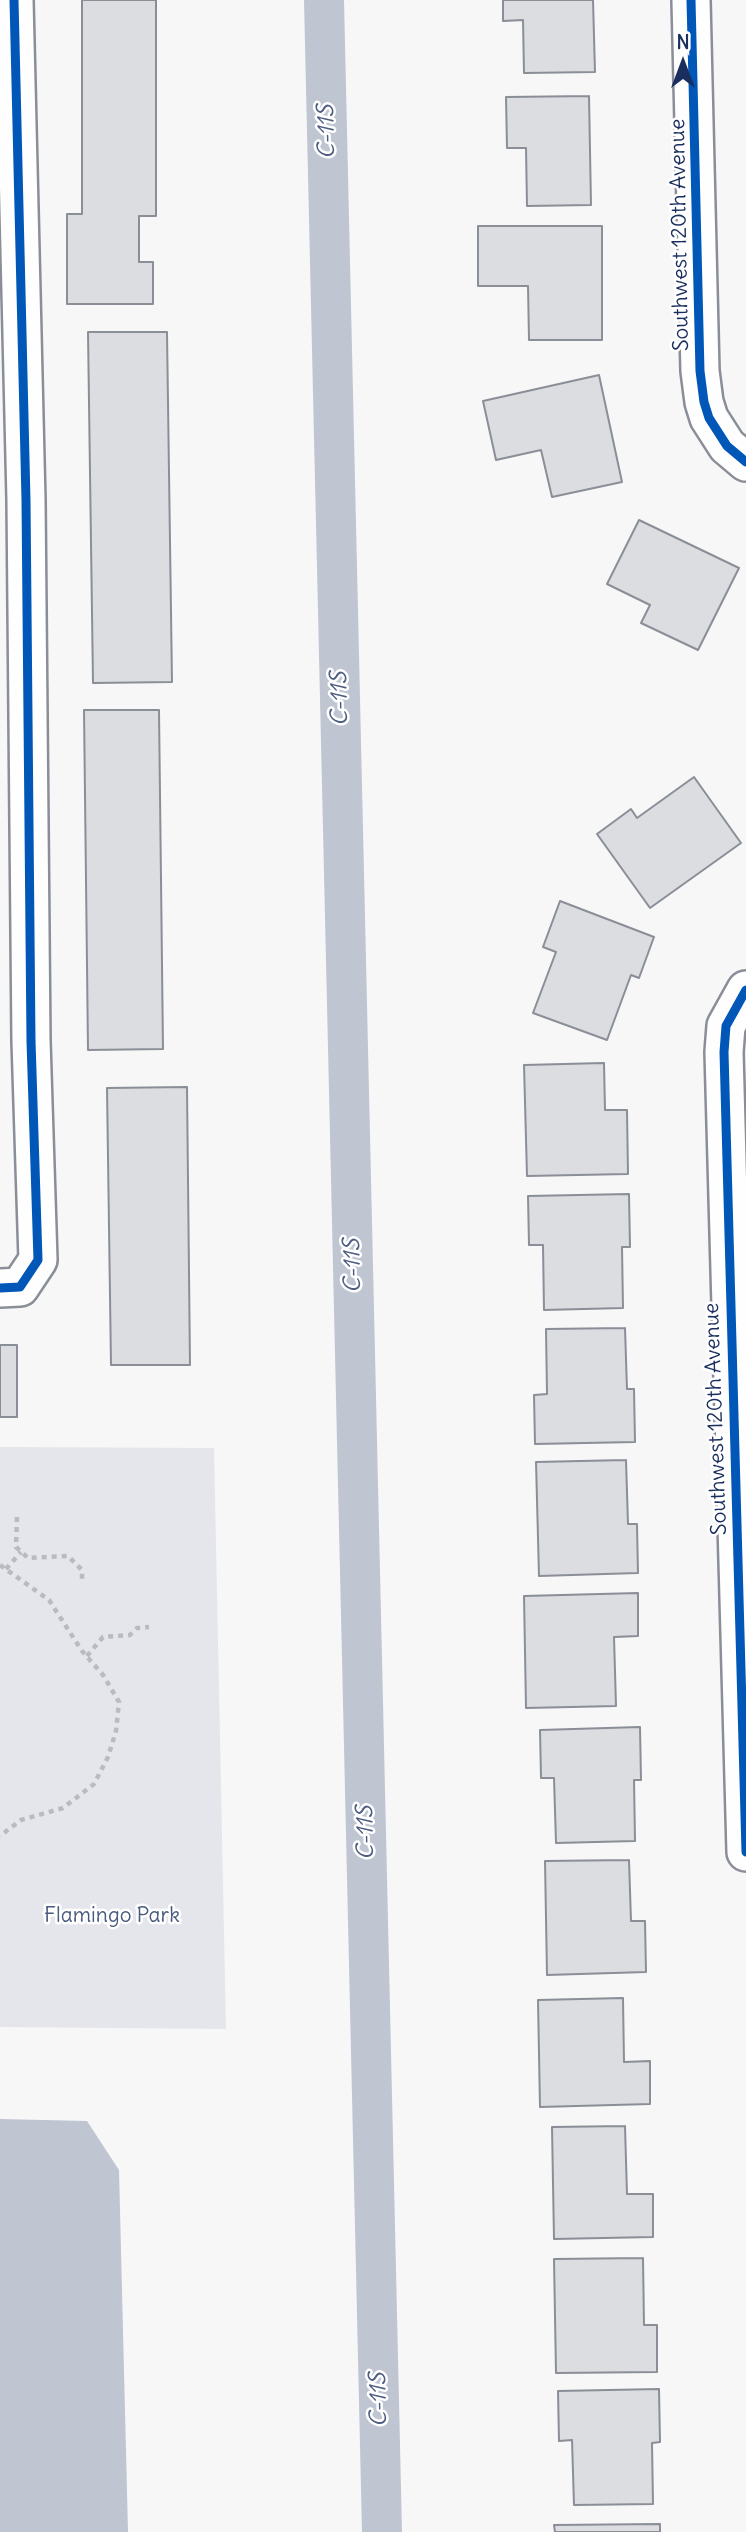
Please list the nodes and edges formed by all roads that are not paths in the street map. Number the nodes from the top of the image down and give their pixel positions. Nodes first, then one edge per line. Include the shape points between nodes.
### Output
1 (14, 0) edge
2 (691, 0) edge
3 (10, 168) edge
4 (743, 460) edge
5 (13, 500) edge
6 (15, 842) edge
7 (746, 990) edge
8 (16, 1041) edge
9 (10, 1288) edge
10 (746, 1852) edge

1 - 3 street
2 - 4 street, Southwest 120th Avenue via 700,371 709,418 727,446
3 - 5 street
5 - 6 street
6 - 8 street
7 - 10 street, Southwest 120th Avenue via 726,1026 724,1052
8 - 9 street via 38,1260

